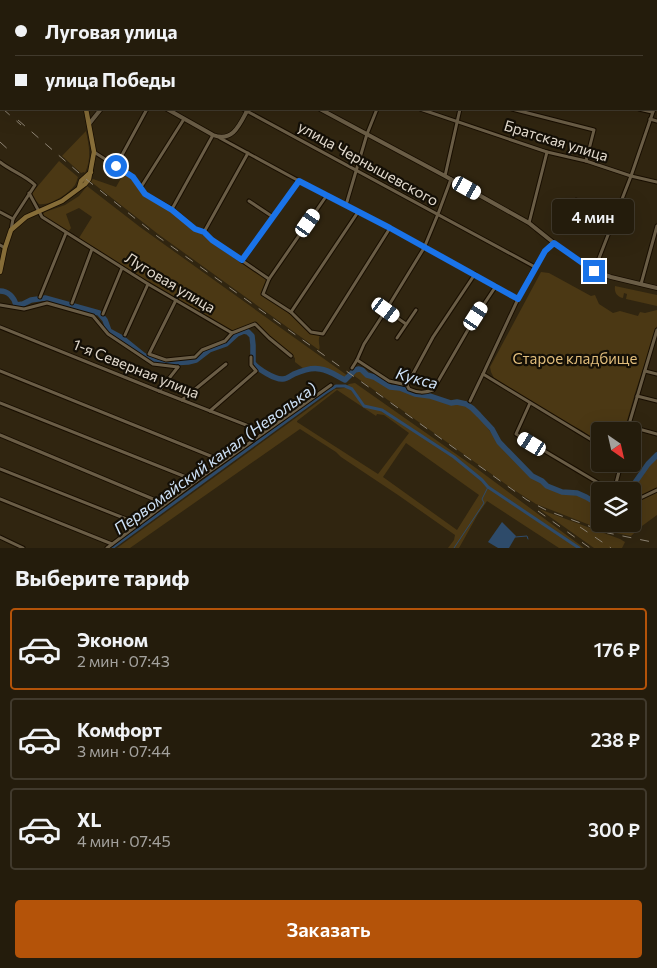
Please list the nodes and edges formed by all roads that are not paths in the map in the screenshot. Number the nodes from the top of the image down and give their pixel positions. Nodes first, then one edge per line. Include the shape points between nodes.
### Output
1 (86, 110) edge
2 (100, 110) edge
3 (146, 110) edge
4 (169, 110) edge
5 (246, 110) edge
6 (248, 110) edge
7 (322, 110) edge
8 (377, 110) edge
9 (423, 110) edge
10 (460, 110) edge
11 (516, 110) edge
12 (653, 110) edge
13 (184, 118) junction
14 (650, 119) junction
15 (458, 121) junction
16 (657, 121) edge
17 (89, 124) junction
18 (367, 134) junction
19 (213, 135) junction
20 (220, 138) junction
21 (94, 152) junction
22 (547, 152) junction
23 (248, 153) junction
24 (586, 161) junction
25 (0, 162) edge
26 (116, 166) junction
27 (357, 170) junction
28 (445, 176) junction
29 (631, 176) junction
30 (451, 179) junction
31 (299, 181) junction
32 (657, 182) edge
33 (141, 187) junction
34 (29, 193) junction
35 (327, 195) junction
36 (249, 201) dead end
37 (346, 205) junction
38 (172, 210) junction
39 (38, 211) junction
40 (0, 212) edge
41 (358, 212) junction
42 (438, 214) junction
43 (616, 215) junction
44 (273, 217) junction
45 (568, 218) dead end
46 (13, 219) junction
47 (529, 224) junction
48 (657, 226) edge
49 (390, 228) junction
50 (11, 230) junction
51 (204, 232) junction
52 (66, 233) junction
53 (554, 243) junction
54 (2, 246) edge
55 (424, 248) junction
56 (92, 249) junction
57 (242, 260) junction
58 (535, 267) junction
59 (122, 268) junction
60 (594, 271) junction
61 (0, 272) edge
62 (475, 274) junction
63 (269, 280) junction
64 (148, 284) junction
65 (641, 284) junction
66 (496, 286) junction
67 (657, 288) edge
68 (40, 297) dead end
69 (518, 299) junction
70 (176, 300) junction
71 (72, 303) dead end
72 (0, 304) edge
73 (386, 310) junction
74 (416, 310) dead end
75 (290, 312) junction
76 (103, 314) dead end
77 (406, 324) junction
78 (0, 327) edge
79 (657, 330) edge
80 (232, 333) junction
81 (125, 335) dead end
82 (397, 338) dead end
83 (291, 356) dead end
84 (251, 357) dead end
85 (357, 360) junction
86 (226, 364) dead end
87 (352, 368) dead end
88 (0, 371) edge
89 (645, 371) junction
90 (483, 374) junction
91 (657, 374) edge
92 (331, 385) dead end
93 (406, 385) junction
94 (159, 391) junction
95 (637, 396) junction
96 (182, 400) junction
97 (470, 401) dead end
98 (657, 401) edge
99 (0, 403) edge
100 (530, 403) junction
101 (210, 411) junction
102 (629, 422) edge
103 (641, 430) edge
104 (264, 432) junction
105 (657, 434) edge
106 (0, 435) edge
107 (591, 440) edge
108 (224, 461) junction
109 (0, 469) edge
110 (196, 481) junction
111 (598, 482) edge
112 (657, 490) edge
113 (641, 498) edge
114 (0, 499) edge
115 (166, 504) junction
116 (139, 524) junction
117 (0, 537) edge
118 (112, 544) junction
119 (23, 548) edge
120 (107, 548) edge

1 - 17 main road
2 - 17 street
3 - 26 street
4 - 13 street
5 - 20 street via 233,133
6 - 27 street, улица Чернышевского
7 - 18 street
8 - 18 street
9 - 15 street, Братская улица
10 - 15 street
11 - 24 street via 594,130
12 - 14 street
13 - 19 street
13 - 33 street
14 - 16 street
14 - 29 street
15 - 22 street, Братская улица
15 - 28 street
17 - 21 main road
18 - 27 street
18 - 28 street
19 - 20 street
19 - 38 street
20 - 23 street
21 - 26 street
21 - 39 main road via 91,172 85,184 62,201
22 - 24 street, Братская улица
22 - 47 street
23 - 31 street
23 - 51 street
24 - 29 street, Братская улица
25 - 34 street via 35,184
26 - 33 street via 133,177
27 - 37 street
27 - 42 street, улица Чернышевского
28 - 30 street
29 - 32 street, Братская улица
29 - 43 street
30 - 42 street
30 - 47 street
31 - 35 street
31 - 44 street
33 - 38 street via 145,194
34 - 39 street
34 - 46 street
35 - 37 street
35 - 63 street
36 - 44 street
37 - 41 street
38 - 51 street via 195,229
39 - 50 main road
39 - 52 street, Луговая улица
40 - 46 street
41 - 49 street
41 - 75 street
42 - 55 street
42 - 58 street, улица Чернышевского
43 - 45 street via 576,200
43 - 60 street
44 - 57 street
46 - 50 street
47 - 53 street
48 - 65 street
49 - 55 street
49 - 75 street via 323,334 311,332
50 - 54 main road
51 - 57 street
52 - 56 street, Луговая улица
52 - 68 street
53 - 58 street
53 - 60 street
54 - 61 main road
55 - 62 street
55 - 73 street
56 - 59 street, Луговая улица
56 - 71 street
57 - 63 street
58 - 69 street
59 - 64 street, Луговая улица
59 - 76 street
60 - 65 street
62 - 66 street
62 - 93 street
63 - 75 street via 263,294
64 - 70 street, Луговая улица
64 - 81 street
65 - 67 street
66 - 69 street
66 - 93 street via 433,390 415,392
69 - 90 street
70 - 80 street, Луговая улица
70 - 80 street via 149,354 166,360 195,357 202,350 225,341
72 - 94 street via 24,309 47,303 93,316 108,334 153,364 178,367
73 - 77 street
73 - 85 street
74 - 77 street
77 - 82 street
78 - 94 street, 1-я Северная улица
79 - 89 street
80 - 83 street via 255,324
84 - 101 street via 251,365 256,371
85 - 87 street
85 - 93 street via 389,382
86 - 96 street
88 - 108 street
89 - 91 street
89 - 95 street
90 - 97 street
90 - 100 street
92 - 104 street
94 - 96 street, 1-я Северная улица
95 - 98 street
95 - 102 street
96 - 101 street, 1-я Северная улица
99 - 110 street
100 - 107 street
100 - 111 street via 516,434
101 - 104 street, 1-я Северная улица
103 - 105 street
104 - 108 street
106 - 115 street
108 - 110 street
109 - 116 street
110 - 115 street
112 - 113 street
114 - 118 street
115 - 116 street
116 - 118 street
117 - 119 street
118 - 120 street

